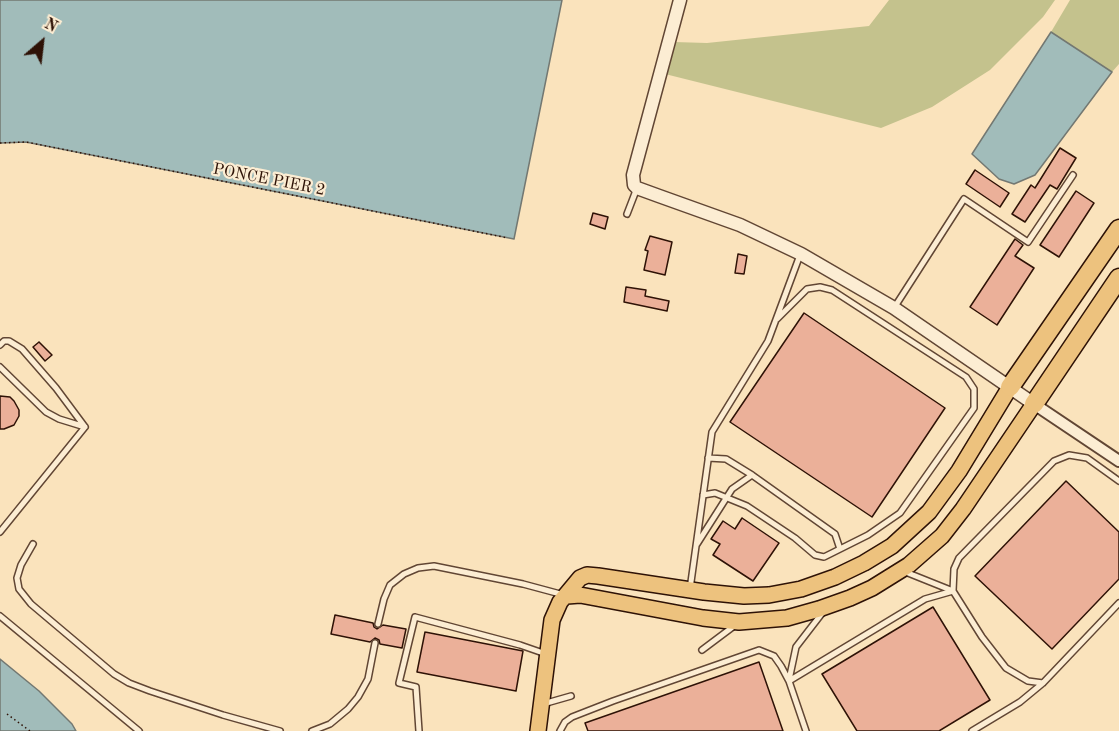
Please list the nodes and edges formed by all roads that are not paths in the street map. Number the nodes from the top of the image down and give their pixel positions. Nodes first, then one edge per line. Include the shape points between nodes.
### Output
1 (680, 0) edge
2 (1073, 175) dead end
3 (637, 188) junction
4 (627, 213) dead end
5 (1119, 228) edge
6 (801, 254) junction
7 (1119, 278) edge
8 (894, 308) junction
9 (777, 319) junction
10 (0, 345) edge
11 (0, 367) edge
12 (1010, 387) junction
13 (1034, 404) junction
14 (86, 427) junction
15 (708, 458) junction
16 (1119, 461) edge
17 (752, 475) junction
18 (1119, 481) edge
19 (703, 495) junction
20 (726, 499) junction
21 (0, 532) edge
22 (33, 544) dead end
23 (696, 545) junction
24 (840, 549) junction
25 (902, 570) junction
26 (690, 590) junction
27 (953, 591) junction
28 (567, 596) junction
29 (1119, 603) edge
30 (828, 606) junction
31 (0, 616) edge
32 (739, 622) junction
33 (378, 624) dead end
34 (375, 643) dead end
35 (702, 650) dead end
36 (548, 655) junction
37 (789, 681) junction
38 (1042, 683) junction
39 (571, 696) dead end
40 (542, 704) junction
41 (138, 731) edge
42 (280, 731) edge
43 (312, 731) edge
44 (419, 731) edge
45 (538, 731) edge
46 (560, 731) edge
47 (807, 731) edge
48 (972, 731) edge

1 - 3 street via 633,175
2 - 8 lane via 1028,242 964,199
3 - 4 lane
3 - 6 street via 740,225
5 - 12 highway
6 - 8 street
6 - 9 lane
7 - 13 highway
8 - 12 street
9 - 15 lane via 768,341 712,432
9 - 24 lane via 807,289 832,290 966,377 974,389 976,401 971,414 900,513
10 - 14 lane via 9,341 22,350
11 - 14 lane via 46,412
12 - 13 street
12 - 26 main road via 940,499 918,525 879,555 818,584 783,593 744,596
13 - 16 street
13 - 25 main road via 953,523
14 - 21 lane
15 - 17 lane via 726,459
15 - 19 lane
17 - 20 lane via 732,489
17 - 24 lane via 835,534
18 - 27 lane via 1087,458 1069,455 1054,461 958,558
19 - 20 lane via 715,493
19 - 23 lane
20 - 23 lane
20 - 24 lane via 747,506 815,555 824,557
22 - 42 lane via 21,565 19,589 46,618 114,674 150,692
23 - 26 lane
25 - 27 lane
25 - 30 main road via 872,588
26 - 28 main road via 587,575 575,582
27 - 37 lane via 925,599
27 - 38 lane via 1006,668 1028,681
28 - 32 main road
28 - 33 lane via 434,566 418,568 390,585
28 - 36 main road via 554,615
29 - 38 lane
30 - 32 main road via 787,618
30 - 37 lane via 799,641
31 - 41 lane
32 - 35 lane
34 - 43 lane via 368,679 358,697 330,724
36 - 40 main road
36 - 44 lane via 415,617 399,683 416,687
37 - 46 lane via 774,656 753,651 572,717
37 - 47 lane
38 - 48 lane via 1020,702
39 - 40 lane
40 - 45 main road

